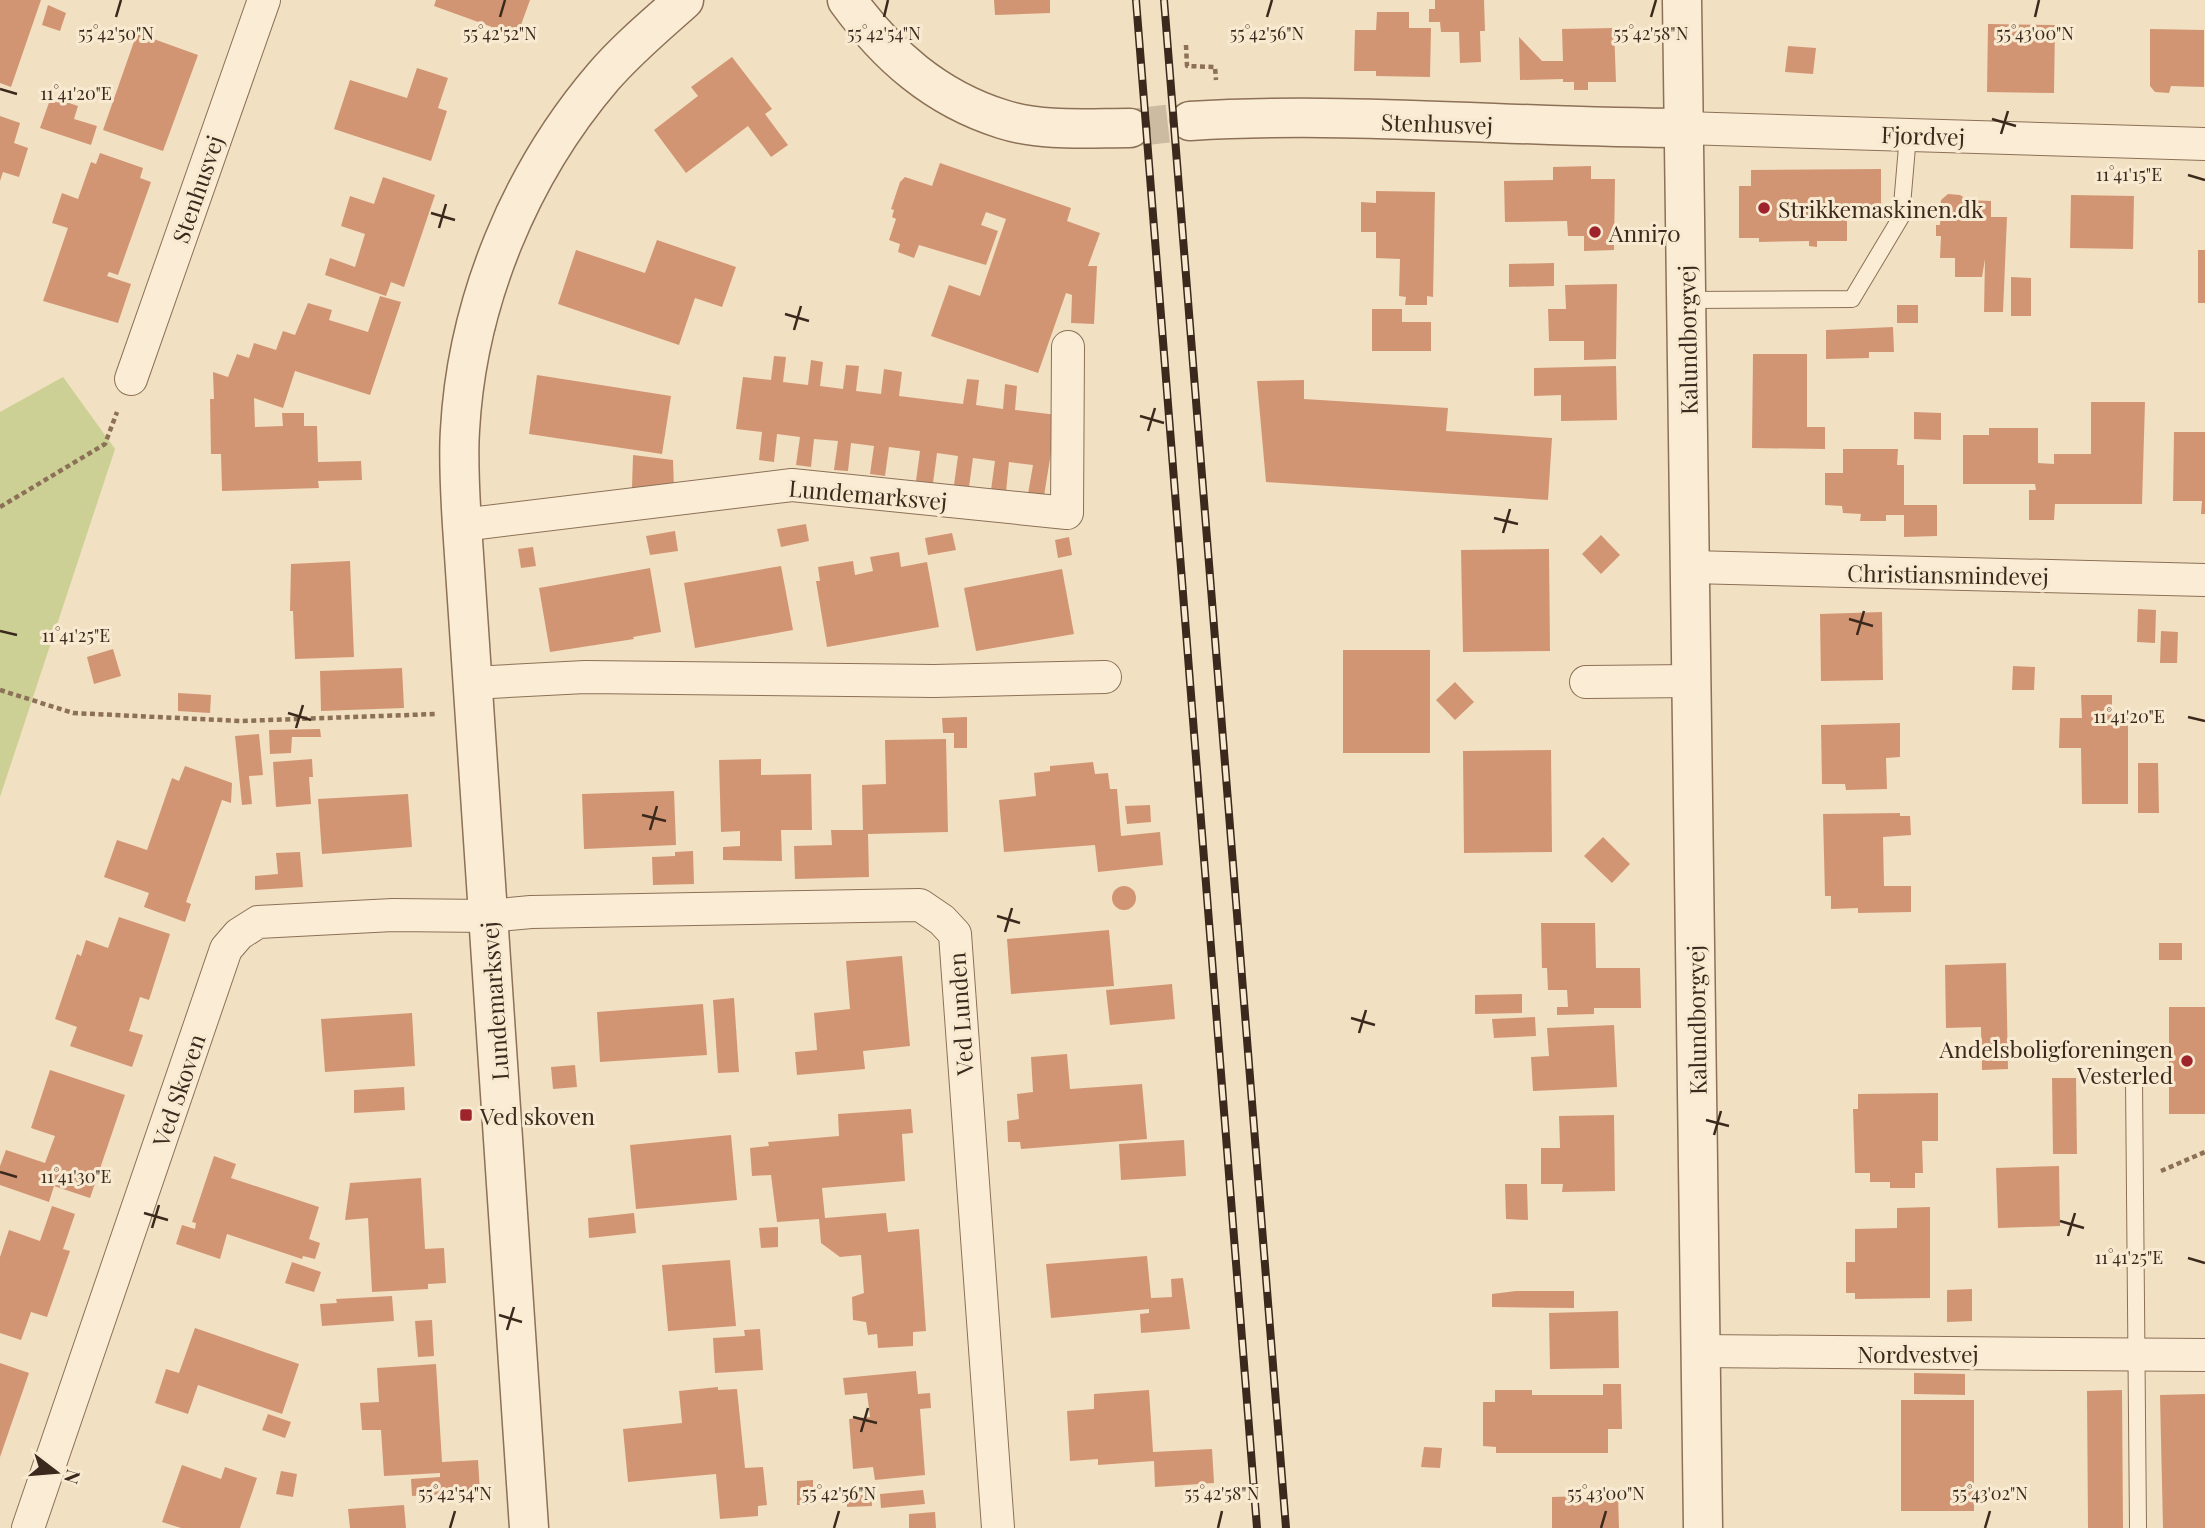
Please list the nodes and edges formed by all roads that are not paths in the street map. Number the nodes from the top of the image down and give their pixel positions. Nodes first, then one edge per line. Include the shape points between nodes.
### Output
1 (264, 0) edge
2 (684, 0) edge
3 (847, 0) edge
4 (1682, 0) edge
5 (1190, 121) tunnel mouth
6 (1130, 128) tunnel mouth
7 (1684, 128) junction
8 (1908, 135) junction
9 (2205, 144) edge
10 (1686, 300) junction
11 (1068, 347) dead end
12 (131, 379) road end
13 (462, 525) junction
14 (1691, 567) junction
15 (2205, 580) edge
16 (1105, 677) dead end
17 (1692, 681) junction
18 (1586, 682) dead end
19 (473, 698) junction
20 (488, 916) junction
21 (2134, 1080) dead end
22 (1700, 1351) junction
23 (2136, 1354) junction
24 (2205, 1355) edge
25 (28, 1528) edge
26 (529, 1528) edge
27 (998, 1528) edge
28 (1703, 1528) edge
29 (2138, 1528) edge

1 - 12 street, Stenhusvej
2 - 13 street, Lundemarksvej via 604,76 570,119 507,233 475,325 466,375 459,449
3 - 6 street via 875,38 922,79 964,103 1023,123
4 - 7 street, Kalundborgvej
5 - 7 street, Stenhusvej via 1275,117
7 - 8 street, Fjordvej
7 - 10 street, Kalundborgvej
8 - 9 street, Fjordvej
8 - 10 lane via 1901,217 1852,299
10 - 14 street, Kalundborgvej
11 - 13 street, Lundemarksvej via 1067,513 792,485
13 - 19 street, Lundemarksvej
14 - 15 street, Christiansmindevej
14 - 17 street, Kalundborgvej
16 - 19 street via 934,681 585,677
17 - 18 street
17 - 22 street, Kalundborgvej
19 - 20 street, Lundemarksvej
20 - 25 street, Ved Skoven via 258,922 226,949
20 - 26 street, Lundemarksvej
20 - 27 street, Ved Lunden via 920,905 955,934
21 - 23 lane
22 - 23 street, Nordvestvej
22 - 28 street, Kalundborgvej
23 - 24 street, Nordvestvej
23 - 29 lane

